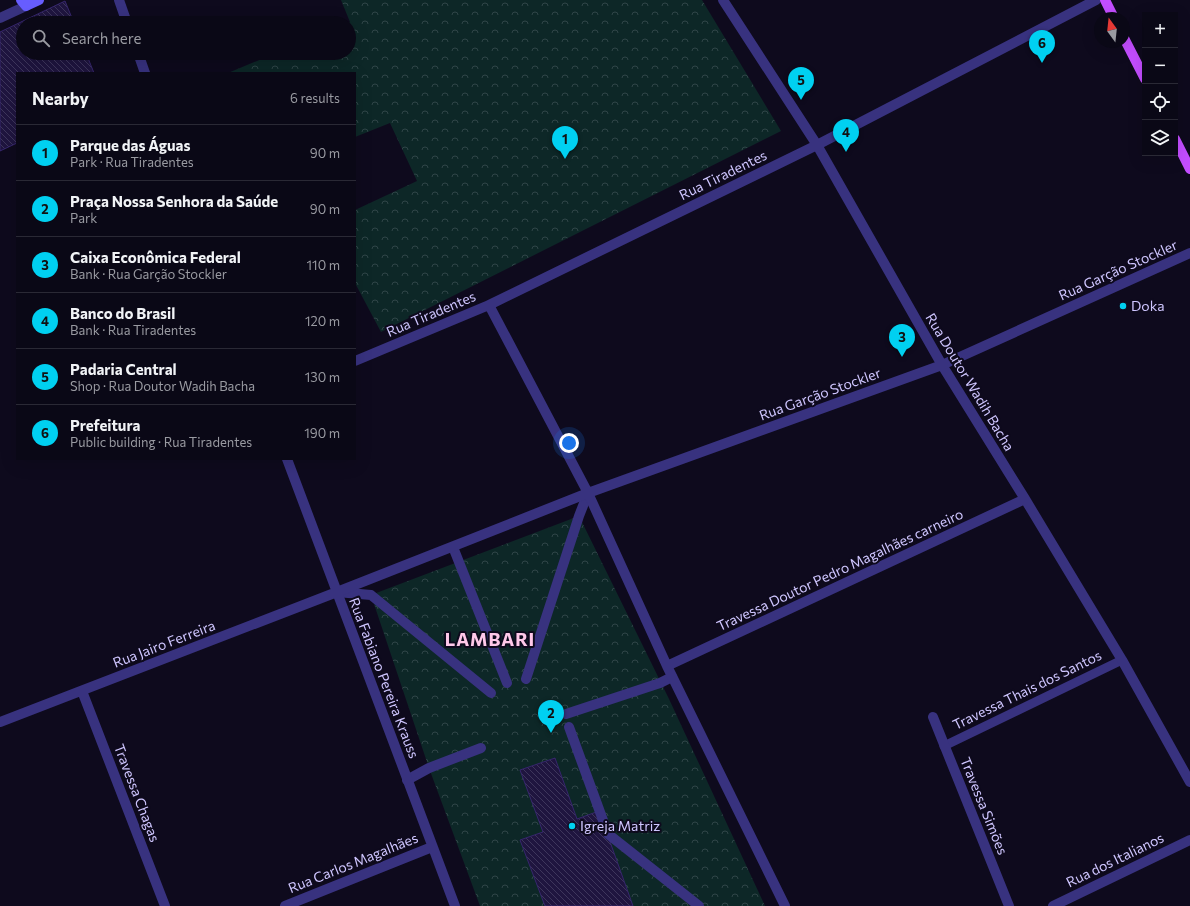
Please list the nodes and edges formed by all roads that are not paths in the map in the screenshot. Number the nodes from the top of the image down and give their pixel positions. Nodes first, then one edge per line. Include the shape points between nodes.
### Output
1 (39, 0) edge
2 (119, 0) edge
3 (723, 0) edge
4 (1096, 0) edge
5 (1105, 0) edge
6 (23, 3) edge
7 (1111, 12) edge
8 (125, 16) edge
9 (0, 18) edge
10 (1129, 48) edge
11 (140, 60) edge
12 (145, 72) edge
13 (1142, 73) edge
14 (817, 145) junction
15 (1178, 145) edge
16 (1190, 169) edge
17 (1190, 253) edge
18 (490, 305) junction
19 (356, 361) edge
20 (942, 365) junction
21 (287, 460) edge
22 (588, 493) junction
23 (1025, 499) junction
24 (453, 547) junction
25 (337, 592) junction
26 (1122, 660) junction
27 (667, 666) junction
28 (672, 678) junction
29 (526, 679) dead end
30 (507, 683) dead end
31 (82, 691) junction
32 (490, 693) dead end
33 (566, 714) dead end
34 (933, 717) dead end
35 (0, 722) edge
36 (568, 727) dead end
37 (944, 746) junction
38 (481, 748) dead end
39 (408, 780) junction
40 (1190, 782) edge
41 (1190, 840) edge
42 (432, 846) junction
43 (165, 906) edge
44 (285, 906) edge
45 (455, 906) edge
46 (699, 906) edge
47 (785, 906) edge
48 (1009, 906) edge
49 (1053, 906) edge

1 - 6 main road
2 - 8 street
3 - 14 street, Rua Doutor Wadih Bacha
4 - 14 street, Rua Tiradentes
5 - 7 main road
6 - 9 street
10 - 13 main road
11 - 12 street
14 - 18 street, Rua Tiradentes
14 - 20 street, Rua Doutor Wadih Bacha
15 - 16 main road
17 - 20 street, Rua Garção Stockler
18 - 19 street, Rua Tiradentes
18 - 22 street
20 - 22 street, Rua Garção Stockler
20 - 23 street, Rua Doutor Wadih Bacha
21 - 25 street, Rua Fabiano Pereira Krauss
22 - 24 street, Rua Garção Stockler
22 - 27 street
22 - 29 street
23 - 26 street, Rua Doutor Wadih Bacha
23 - 27 street, Travessa Doutor Pedro Magalhães carneiro
24 - 25 street, Rua Jairo Ferreira
24 - 30 street
25 - 31 street, Rua Jairo Ferreira
25 - 32 street via 371,595
25 - 39 street, Rua Fabiano Pereira Krauss
26 - 37 lane, Travessa Thais dos Santos
26 - 40 street, Rua Doutor Wadih Bacha
27 - 28 street
28 - 33 street
28 - 47 street
31 - 35 street, Rua Jairo Ferreira
31 - 43 street, Travessa Chagas
34 - 37 street, Travessa Simões
36 - 46 street via 608,834
37 - 48 street, Travessa Simões
38 - 39 street via 429,768
39 - 42 street, Rua Fabiano Pereira Krauss
41 - 49 street, Rua dos Italianos
42 - 44 street, Rua Carlos Magalhães
42 - 45 street, Rua Fabiano Pereira Krauss

